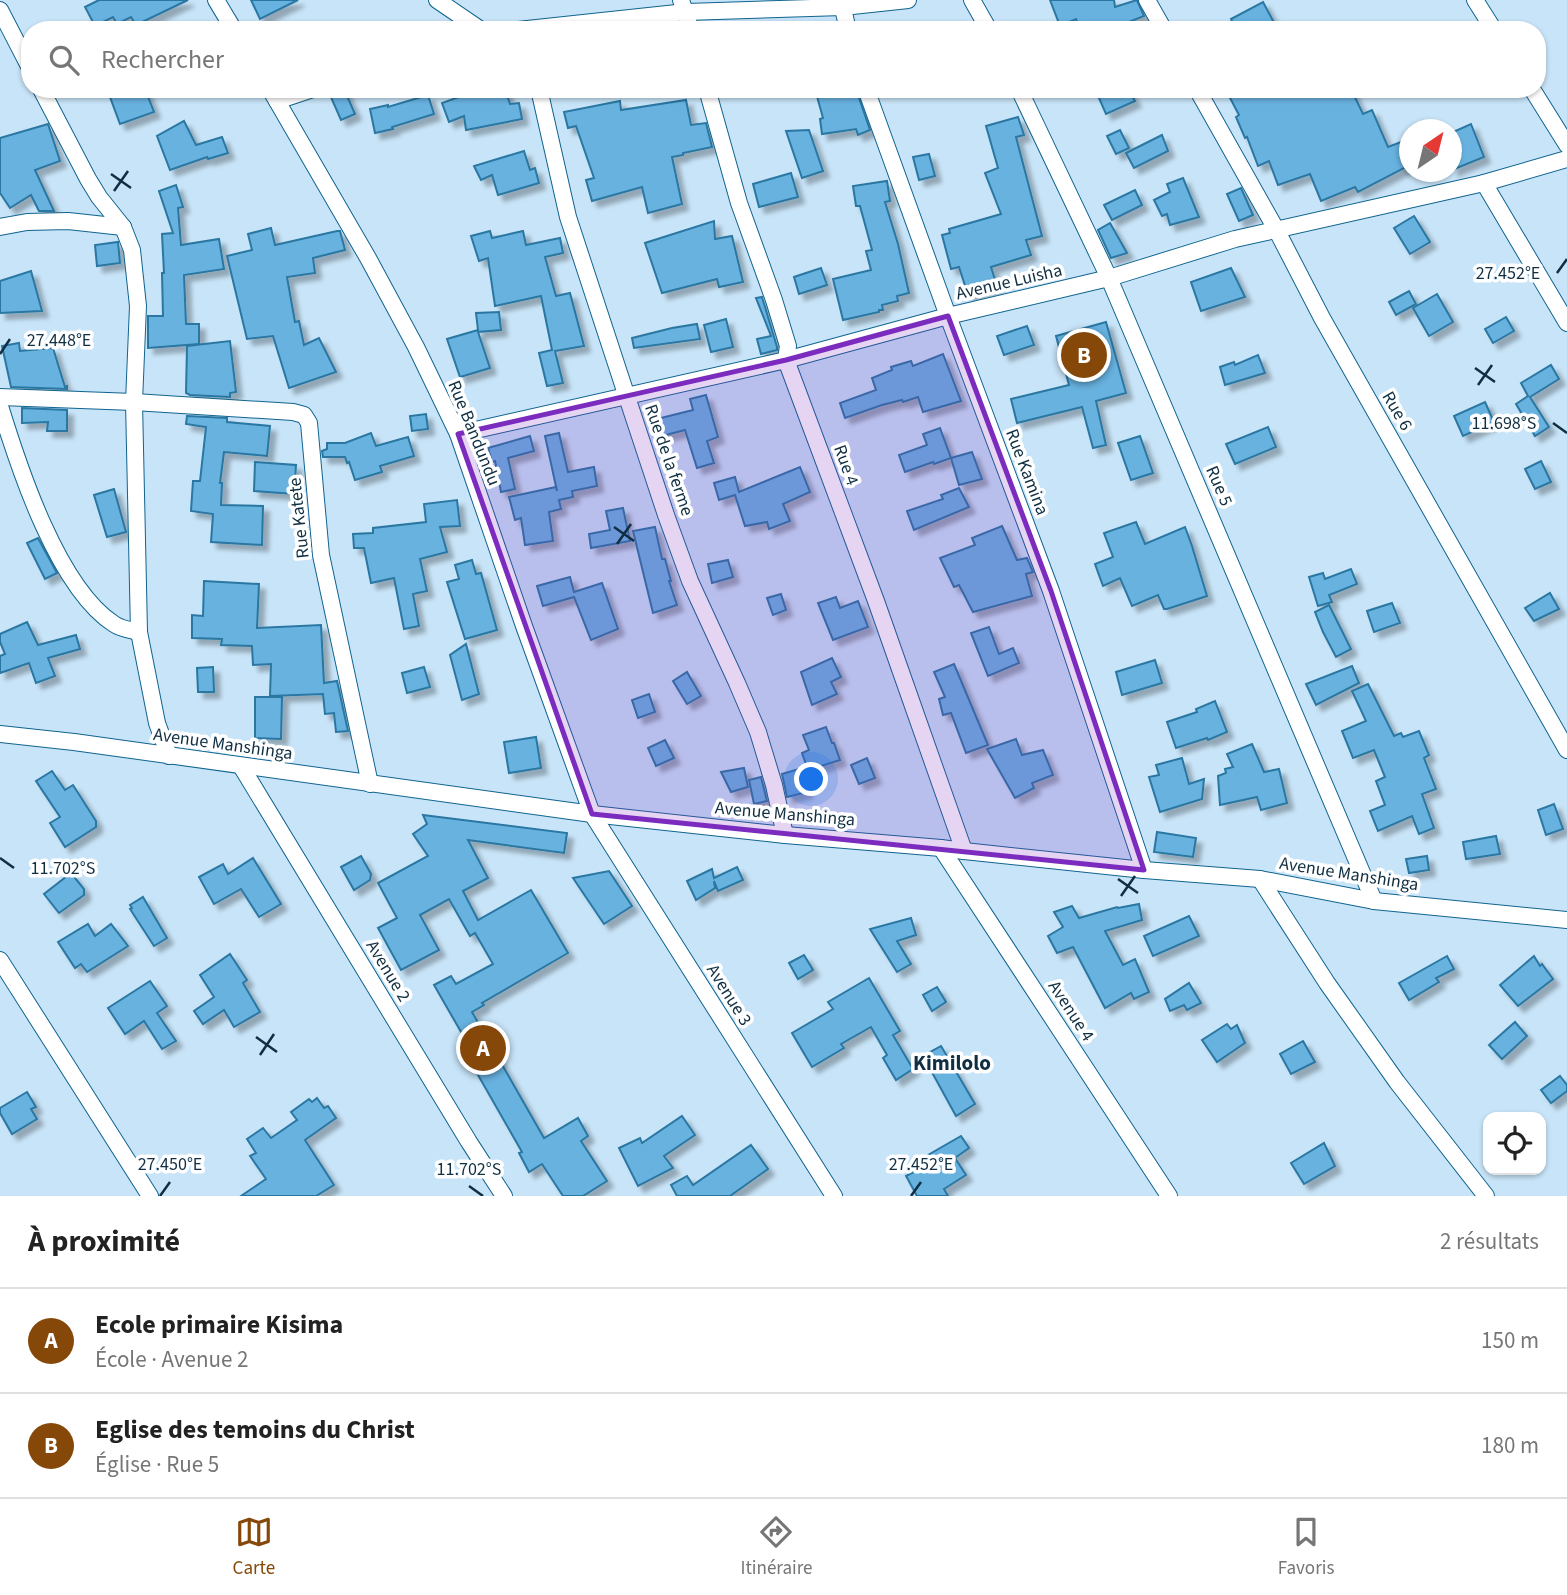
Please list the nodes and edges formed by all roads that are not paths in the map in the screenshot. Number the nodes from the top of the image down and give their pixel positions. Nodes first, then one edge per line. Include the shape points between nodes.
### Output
1 (216, 0) edge
2 (437, 0) edge
3 (908, 0) edge
4 (972, 0) edge
5 (1147, 0) edge
6 (1475, 0) edge
7 (842, 3) edge
8 (684, 6) edge
9 (0, 10) edge
10 (229, 21) edge
11 (468, 21) edge
12 (580, 21) edge
13 (846, 21) edge
14 (984, 21) edge
15 (1159, 21) edge
16 (1488, 21) edge
17 (21, 51) edge
18 (46, 98) edge
19 (275, 98) edge
20 (541, 98) edge
21 (710, 98) edge
22 (869, 98) edge
23 (1023, 98) edge
24 (1202, 98) edge
25 (1538, 98) edge
26 (1567, 145) edge
27 (1567, 159) edge
28 (1484, 183) junction
29 (0, 227) edge
30 (123, 227) junction
31 (1278, 231) junction
32 (1109, 278) junction
33 (948, 316) junction
34 (1567, 323) edge
35 (786, 360) junction
36 (0, 397) edge
37 (627, 397) junction
38 (134, 402) junction
39 (0, 406) edge
40 (458, 434) junction
41 (139, 632) junction
42 (0, 734) edge
43 (1567, 750) edge
44 (169, 756) junction
45 (242, 766) junction
46 (370, 785) junction
47 (592, 814) junction
48 (785, 835) junction
49 (941, 848) junction
50 (964, 852) junction
51 (1143, 870) junction
52 (1260, 879) junction
53 (1374, 901) junction
54 (1567, 920) edge
55 (0, 960) edge
56 (150, 1196) edge
57 (504, 1196) edge
58 (834, 1196) edge
59 (1169, 1196) edge
60 (1486, 1196) edge

1 - 10 street
2 - 11 street
3 - 7 street
4 - 14 street
5 - 15 street
6 - 16 street
7 - 8 street
7 - 13 street
8 - 12 street
9 - 17 street
18 - 30 street via 88,179
19 - 40 street, Rue Bandundu via 368,258
20 - 37 street, Rue de la ferme via 568,217
21 - 35 street, Rue 4 via 739,203 788,346
22 - 33 street, Rue Kamina
23 - 32 street, Rue 5
24 - 31 street, Rue 6
25 - 26 street
27 - 28 street, Avenue Luisha
28 - 31 street, Avenue Luisha
28 - 34 street
29 - 30 street via 68,221
30 - 38 street via 132,250 138,306
31 - 32 street, Avenue Luisha via 1235,239
31 - 43 street, Rue 6 via 1322,318
32 - 33 street, Avenue Luisha
32 - 53 street, Rue 5
33 - 35 street, Avenue Luisha
33 - 51 street, Rue Kamina via 1051,591
35 - 37 street, Avenue Luisha
35 - 50 street, Rue 4
36 - 38 street, Rue Katete
37 - 40 street, Avenue Luisha
37 - 48 street, Rue de la ferme via 690,581 758,732
38 - 41 street
38 - 46 street, Rue Katete via 293,412 304,415 309,423 321,555
39 - 41 street via 23,477 67,572 91,606 116,626
40 - 47 street, Rue Bandundu
41 - 44 street via 157,723
42 - 44 street, Avenue Manshinga
44 - 45 street, Avenue Manshinga
45 - 46 street, Avenue Manshinga
45 - 57 street, Avenue 2
46 - 47 street, Avenue Manshinga
47 - 48 street, Avenue Manshinga
47 - 58 street, Avenue 3
48 - 49 street, Avenue Manshinga
49 - 50 street, Avenue Manshinga
49 - 59 street, Avenue 4
50 - 51 street, Avenue Manshinga
51 - 52 street, Avenue Manshinga
52 - 53 street, Avenue Manshinga
52 - 60 street via 1397,1082
53 - 54 street, Avenue Manshinga
55 - 56 street

